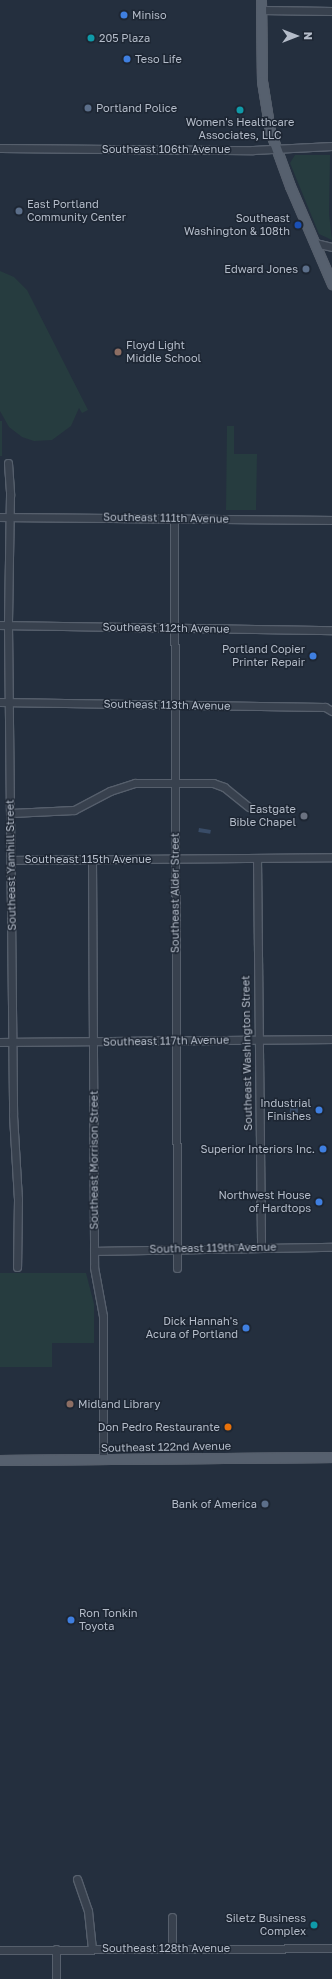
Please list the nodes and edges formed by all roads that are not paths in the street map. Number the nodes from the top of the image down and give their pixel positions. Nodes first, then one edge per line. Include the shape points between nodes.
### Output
1 (261, 0) edge
2 (261, 10) junction
3 (332, 11) edge
4 (332, 146) edge
5 (0, 148) edge
6 (276, 149) junction
7 (315, 243) junction
8 (332, 247) edge
9 (332, 284) edge
10 (8, 462) dead end
11 (0, 517) edge
12 (9, 517) junction
13 (174, 518) junction
14 (332, 520) edge
15 (0, 625) edge
16 (8, 625) junction
17 (173, 628) junction
18 (332, 630) edge
19 (0, 702) edge
20 (9, 702) junction
21 (174, 705) junction
22 (332, 711) edge
23 (175, 783) junction
24 (249, 807) dead end
25 (11, 813) junction
26 (332, 857) edge
27 (257, 858) junction
28 (92, 859) junction
29 (174, 859) junction
30 (11, 860) junction
31 (332, 1039) edge
32 (176, 1040) junction
33 (259, 1040) junction
34 (94, 1041) junction
35 (0, 1042) edge
36 (13, 1042) junction
37 (261, 1247) junction
38 (332, 1247) edge
39 (177, 1249) junction
40 (94, 1251) junction
41 (17, 1267) dead end
42 (177, 1268) dead end
43 (332, 1457) edge
44 (0, 1460) edge
45 (103, 1460) junction
46 (77, 1879) dead end
47 (172, 1917) dead end
48 (172, 1947) junction
49 (92, 1948) junction
50 (332, 1948) edge
51 (56, 1949) junction
52 (0, 1950) edge
53 (56, 1979) edge

1 - 2 main road
2 - 3 street
2 - 6 main road via 263,96
4 - 6 street, Southeast 106th Avenue
5 - 6 street, Southeast 106th Avenue
6 - 7 main road
7 - 8 street
7 - 9 main road
10 - 12 street, Southeast Yamhill Street
11 - 12 street, Southeast 111th Avenue
12 - 13 street, Southeast 111th Avenue
12 - 16 street, Southeast Yamhill Street
13 - 14 street, Southeast 111th Avenue
13 - 17 street, Southeast Alder Street
15 - 16 street, Southeast 112th Avenue
16 - 17 street, Southeast 112th Avenue
16 - 20 street, Southeast Yamhill Street
17 - 18 street, Southeast 112th Avenue
17 - 21 street, Southeast Alder Street
19 - 20 street, Southeast 113th Avenue
20 - 21 street, Southeast 113th Avenue
20 - 25 street, Southeast Yamhill Street
21 - 22 street, Southeast 113th Avenue via 325,707
21 - 23 street, Southeast Alder Street
23 - 24 street via 202,782 224,787
23 - 25 street via 122,786 74,810
23 - 29 street, Southeast Alder Street
25 - 30 street, Southeast Yamhill Street
26 - 27 street, Southeast 115th Avenue
27 - 29 street, Southeast 115th Avenue
27 - 33 street, Southeast Washington Street
28 - 29 street, Southeast 115th Avenue
28 - 30 street, Southeast 115th Avenue
28 - 34 street, Southeast Morrison Street
29 - 32 street, Southeast Alder Street
30 - 36 street, Southeast Yamhill Street
31 - 33 street, Southeast 117th Avenue
32 - 33 street, Southeast 117th Avenue
32 - 34 street, Southeast 117th Avenue
32 - 39 street, Southeast Alder Street
33 - 37 street, Southeast Washington Street
34 - 36 street, Southeast 117th Avenue
34 - 40 street, Southeast Morrison Street
35 - 36 street, Southeast 117th Avenue
36 - 41 street, Southeast Yamhill Street via 13,1153 18,1199
37 - 38 street, Southeast 119th Avenue
37 - 39 street, Southeast 119th Avenue
39 - 40 street, Southeast 119th Avenue
39 - 42 street, Southeast Alder Street
40 - 45 street, Southeast Morrison Street via 95,1275 103,1316
43 - 45 main road, Southeast 122nd Avenue
44 - 45 main road, Southeast 122nd Avenue
46 - 49 street via 88,1911
47 - 48 street
48 - 49 street, Southeast 128th Avenue
48 - 50 street, Southeast 128th Avenue
49 - 51 street, Southeast 128th Avenue
51 - 52 street, Southeast 128th Avenue
51 - 53 street

